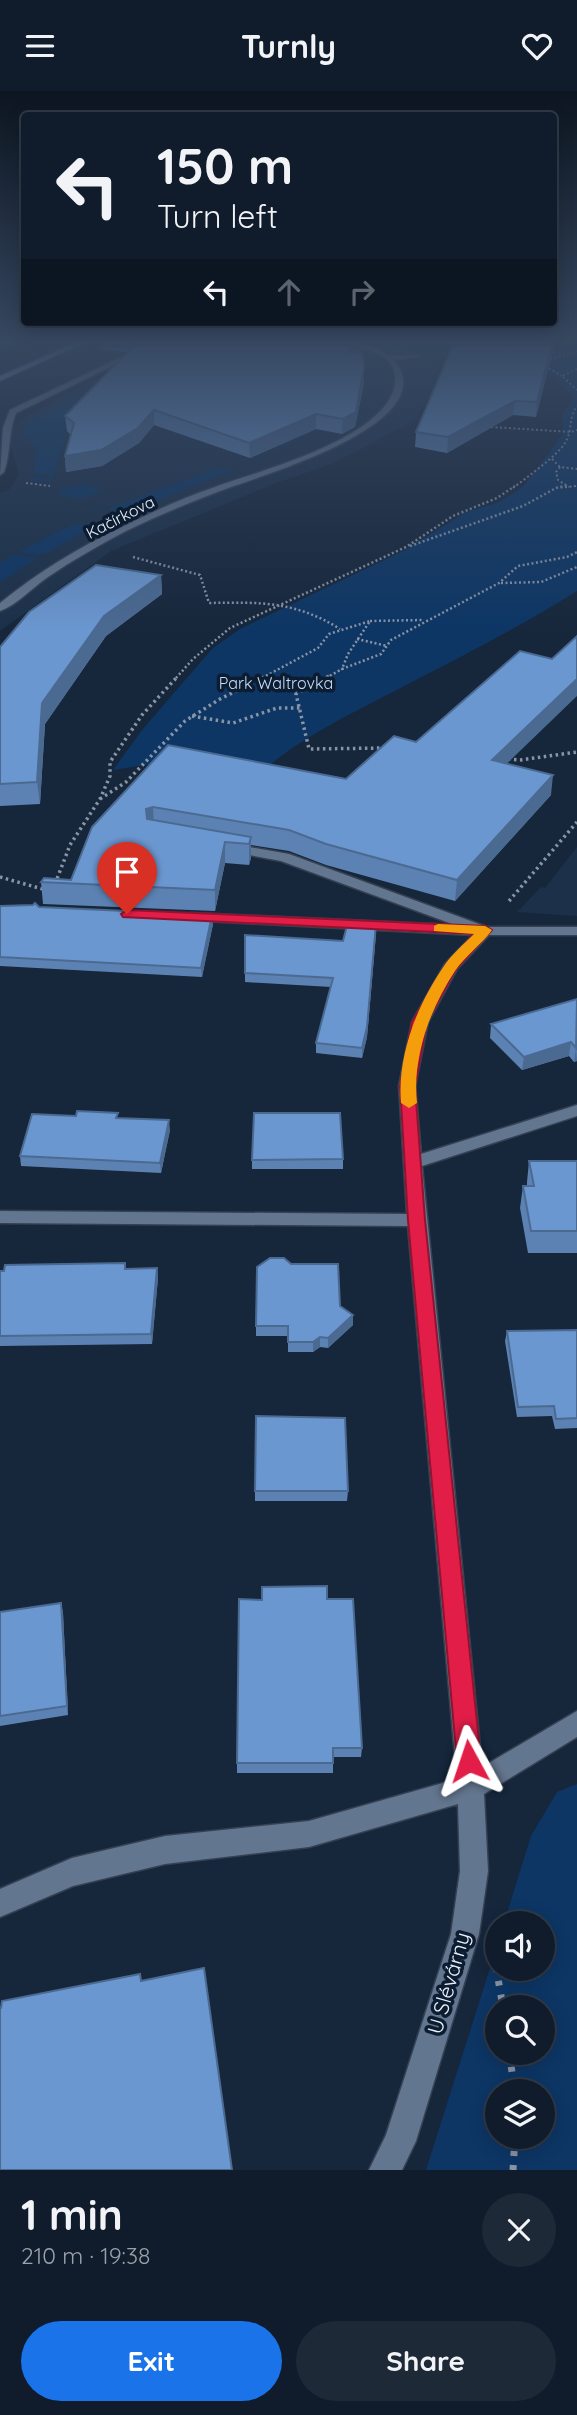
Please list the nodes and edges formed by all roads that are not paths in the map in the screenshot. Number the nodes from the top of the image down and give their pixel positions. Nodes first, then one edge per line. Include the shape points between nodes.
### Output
1 (0, 437) edge
2 (349, 437) edge
3 (0, 472) edge
4 (0, 608) edge
5 (219, 845) edge
6 (182, 917) edge
7 (485, 930) junction
8 (577, 931) edge
9 (577, 1110) edge
10 (414, 1162) junction
11 (0, 1217) edge
12 (417, 1220) junction
13 (577, 1723) edge
14 (471, 1788) junction
15 (0, 1902) edge
16 (384, 2170) edge

1 - 3 street
2 - 4 street, Kačírkova via 124,529 67,560
5 - 7 street via 284,857
6 - 7 street
7 - 8 street
7 - 10 street, U Slévárny via 450,967 420,1022 407,1086
9 - 10 street
10 - 12 street, U Slévárny
11 - 12 street
12 - 14 street, U Slévárny
13 - 14 street
14 - 15 street via 309,1834 165,1850 72,1872
14 - 16 street, U Slévárny via 474,1871 465,1934 400,2141

